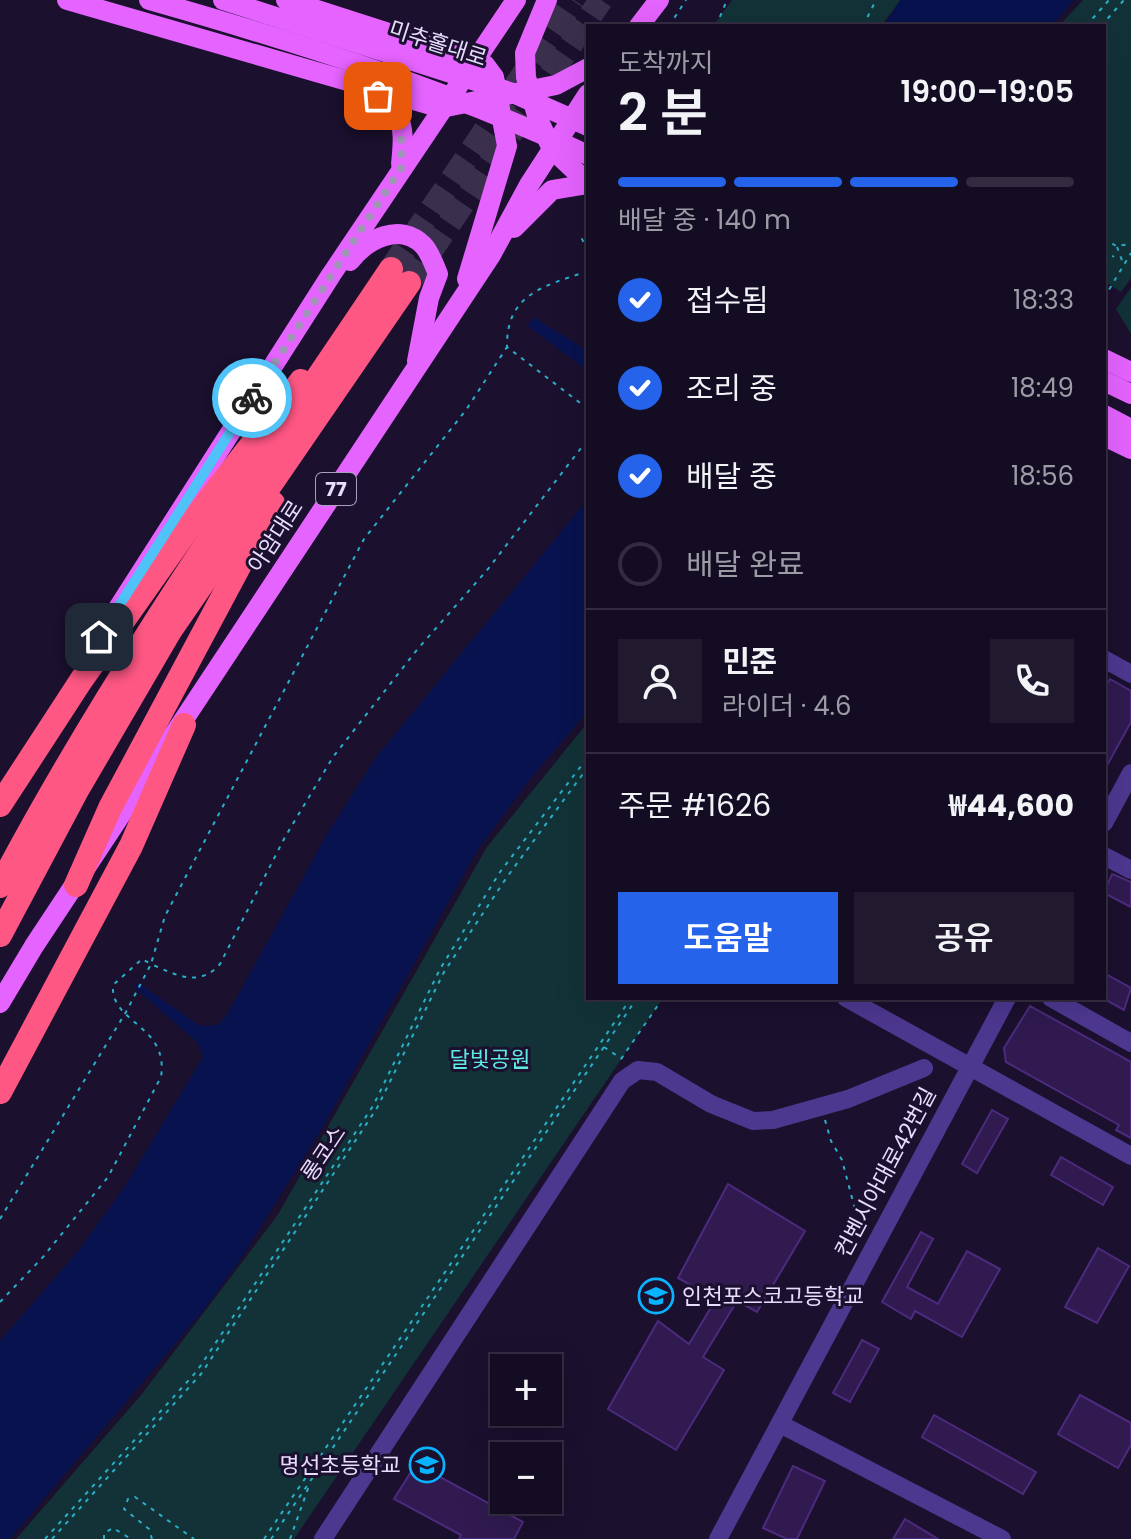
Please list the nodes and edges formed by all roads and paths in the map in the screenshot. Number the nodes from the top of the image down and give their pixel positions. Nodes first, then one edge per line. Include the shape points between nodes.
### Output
1 (67, 0) edge
2 (149, 0) edge
3 (223, 0) edge
4 (286, 0) edge
5 (516, 0) edge
6 (547, 0) edge
7 (659, 0) edge
8 (686, 0) edge
9 (727, 0) edge
10 (876, 0) edge
11 (1109, 0) edge
12 (1124, 0) edge
13 (643, 23) edge
14 (670, 24) edge
15 (717, 24) edge
16 (864, 24) edge
17 (1088, 24) edge
18 (1103, 24) edge
19 (473, 60) junction
20 (586, 69) edge
21 (528, 84) junction
22 (363, 85) junction
23 (556, 85) junction
24 (496, 87) junction
25 (586, 96) edge
26 (586, 98) edge
27 (450, 100) junction
28 (586, 125) edge
29 (552, 149) junction
30 (586, 154) edge
31 (401, 168) junction
32 (586, 181) edge
33 (586, 183) edge
34 (1106, 239) edge
35 (1131, 244) edge
36 (1116, 246) junction
37 (1106, 251) edge
38 (1131, 253) edge
39 (491, 255) junction
40 (1114, 257) dead end
41 (1123, 266) junction
42 (586, 272) edge
43 (331, 275) junction
44 (1106, 295) edge
45 (460, 302) junction
46 (354, 324) junction
47 (507, 347) junction
48 (1106, 360) edge
49 (349, 369) junction
50 (416, 369) junction
51 (1131, 372) edge
52 (1106, 382) edge
53 (1131, 394) edge
54 (586, 407) edge
55 (1106, 416) edge
56 (1131, 429) edge
57 (1106, 437) edge
58 (586, 442) edge
59 (1131, 449) edge
60 (1106, 660) edge
61 (1131, 674) edge
62 (184, 725) junction
63 (586, 760) edge
64 (586, 770) edge
65 (1131, 773) edge
66 (0, 792) edge
67 (0, 805) edge
68 (1106, 819) edge
69 (1106, 857) edge
70 (1131, 870) edge
71 (76, 885) junction
72 (0, 886) edge
73 (0, 935) edge
74 (151, 964) junction
75 (630, 1000) edge
76 (636, 1000) edge
77 (662, 1000) edge
78 (849, 1000) edge
79 (1006, 1000) edge
80 (1055, 1000) edge
81 (0, 1003) edge
82 (126, 1012) junction
83 (1131, 1043) edge
84 (599, 1045) junction
85 (621, 1059) junction
86 (924, 1068) dead end
87 (967, 1068) junction
88 (638, 1070) junction
89 (0, 1092) edge
90 (828, 1130) dead end
91 (1131, 1156) edge
92 (856, 1213) dead end
93 (0, 1219) edge
94 (0, 1302) edge
95 (780, 1424) junction
96 (318, 1459) junction
97 (311, 1480) junction
98 (45, 1539) edge
99 (52, 1539) edge
100 (104, 1539) edge
101 (131, 1539) edge
102 (152, 1539) edge
103 (194, 1539) edge
104 (264, 1539) edge
105 (271, 1539) edge
106 (290, 1539) edge
107 (323, 1539) edge
108 (718, 1539) edge
109 (1002, 1539) edge

1 - 22 main road
2 - 27 main road, 미추홀대로, bridge via 309,46
3 - 28 main road, 미추홀대로, bridge via 513,93
4 - 19 main road
5 - 19 main road
6 - 21 main road via 525,53
7 - 13 main road
8 - 14 path
9 - 15 path
10 - 16 path
11 - 17 path
12 - 18 path
19 - 24 main road via 485,65
19 - 27 main road
20 - 23 main road
21 - 23 main road
21 - 24 main road via 512,74
21 - 29 main road
22 - 27 main road
22 - 31 main road via 401,121
23 - 25 main road
24 - 27 main road
24 - 45 main road via 507,146
26 - 29 main road, 아암대로 / 77
27 - 30 main road, bridge via 507,117
27 - 31 main road
29 - 32 main road
29 - 39 main road, 아암대로 / 77
31 - 43 main road
33 - 39 main road via 552,190
34 - 36 path
35 - 36 path
36 - 41 path
37 - 40 path
38 - 41 path
39 - 45 main road, 아암대로 / 77
41 - 44 path
42 - 47 path via 516,304 507,323
43 - 50 main road via 361,247 381,237 406,234 425,246 438,274
43 - 66 main road
45 - 50 main road, 아암대로 / 77
46 - 49 highway, 아암대로 via 400,276
46 - 67 highway via 278,407 204,506
46 - 72 highway, 아암대로 via 153,623 54,783
47 - 54 path
47 - 74 path via 466,410 364,539 165,916
48 - 51 main road
49 - 71 highway via 110,808
49 - 73 highway, 아암대로 via 170,631
50 - 62 main road, 아암대로 / 77
52 - 53 main road
55 - 56 main road
57 - 59 main road
58 - 74 path via 333,757 211,975 190,979
60 - 61 street
62 - 71 main road, 아암대로 / 77
62 - 89 highway via 131,846
63 - 98 path, 롱코스 via 500,872 440,969 373,1106 197,1371
64 - 99 path via 444,972 377,1108 201,1374
65 - 68 street
69 - 70 street
71 - 81 main road, 아암대로 / 77
74 - 82 path
74 - 82 path via 142,959 113,985 116,1006
75 - 84 path
76 - 97 path
77 - 85 path
78 - 87 street
79 - 87 street, 컨벤시아대로42번길
80 - 83 street
82 - 93 path
82 - 94 path via 159,1046 164,1059 161,1077 108,1177
84 - 85 path
84 - 96 path
85 - 88 path
86 - 88 street via 861,1094 763,1121 711,1104 657,1072
87 - 91 street
87 - 95 street, 컨벤시아대로42번길
88 - 107 street via 622,1081
90 - 92 path
95 - 108 street, 컨벤시아대로42번길
95 - 109 street
96 - 97 path
96 - 104 path
97 - 105 path
97 - 106 path
100 - 101 path via 113,1528
102 - 103 path via 149,1529 124,1509 128,1499 135,1497

